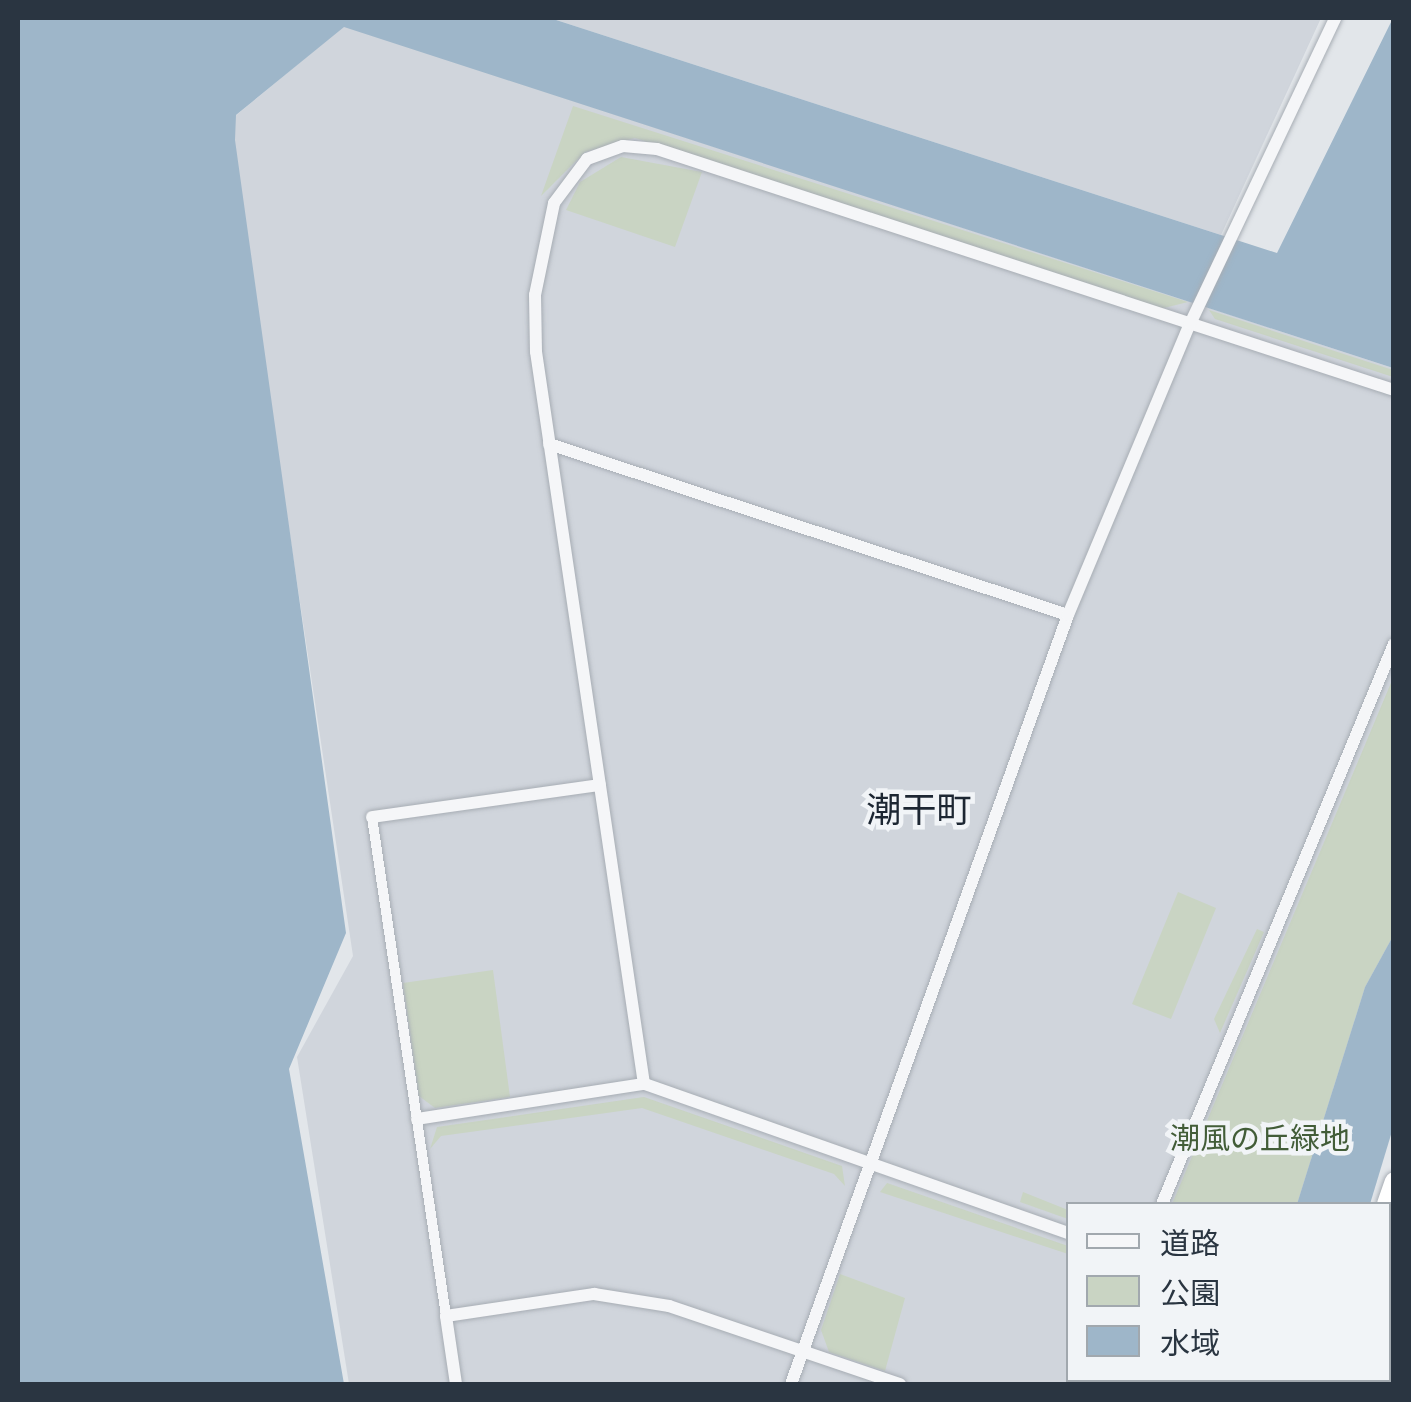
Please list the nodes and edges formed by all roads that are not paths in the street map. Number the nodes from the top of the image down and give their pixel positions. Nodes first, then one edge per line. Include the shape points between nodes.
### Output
1 (1335, 18) edge
2 (1190, 324) junction
3 (1394, 390) edge
4 (549, 444) junction
5 (1068, 615) junction
6 (1394, 644) edge
7 (600, 784) junction
8 (372, 817) joint
9 (644, 1084) junction
10 (416, 1119) junction
11 (864, 1162) junction
12 (1163, 1202) edge
13 (1066, 1232) edge
14 (446, 1316) junction
15 (802, 1351) junction
16 (456, 1384) edge
17 (791, 1384) edge
18 (900, 1384) edge

1 - 2 street
2 - 3 street
2 - 4 street via 671,152 624,146 572,174 545,235 533,323
2 - 5 street
4 - 5 street
4 - 7 street
5 - 11 street
6 - 12 street
7 - 8 street
7 - 9 street
8 - 10 street
9 - 10 street
9 - 11 street
10 - 14 street
11 - 13 street
11 - 15 street
14 - 15 street via 620,1296
14 - 16 street
15 - 17 street
15 - 18 street

